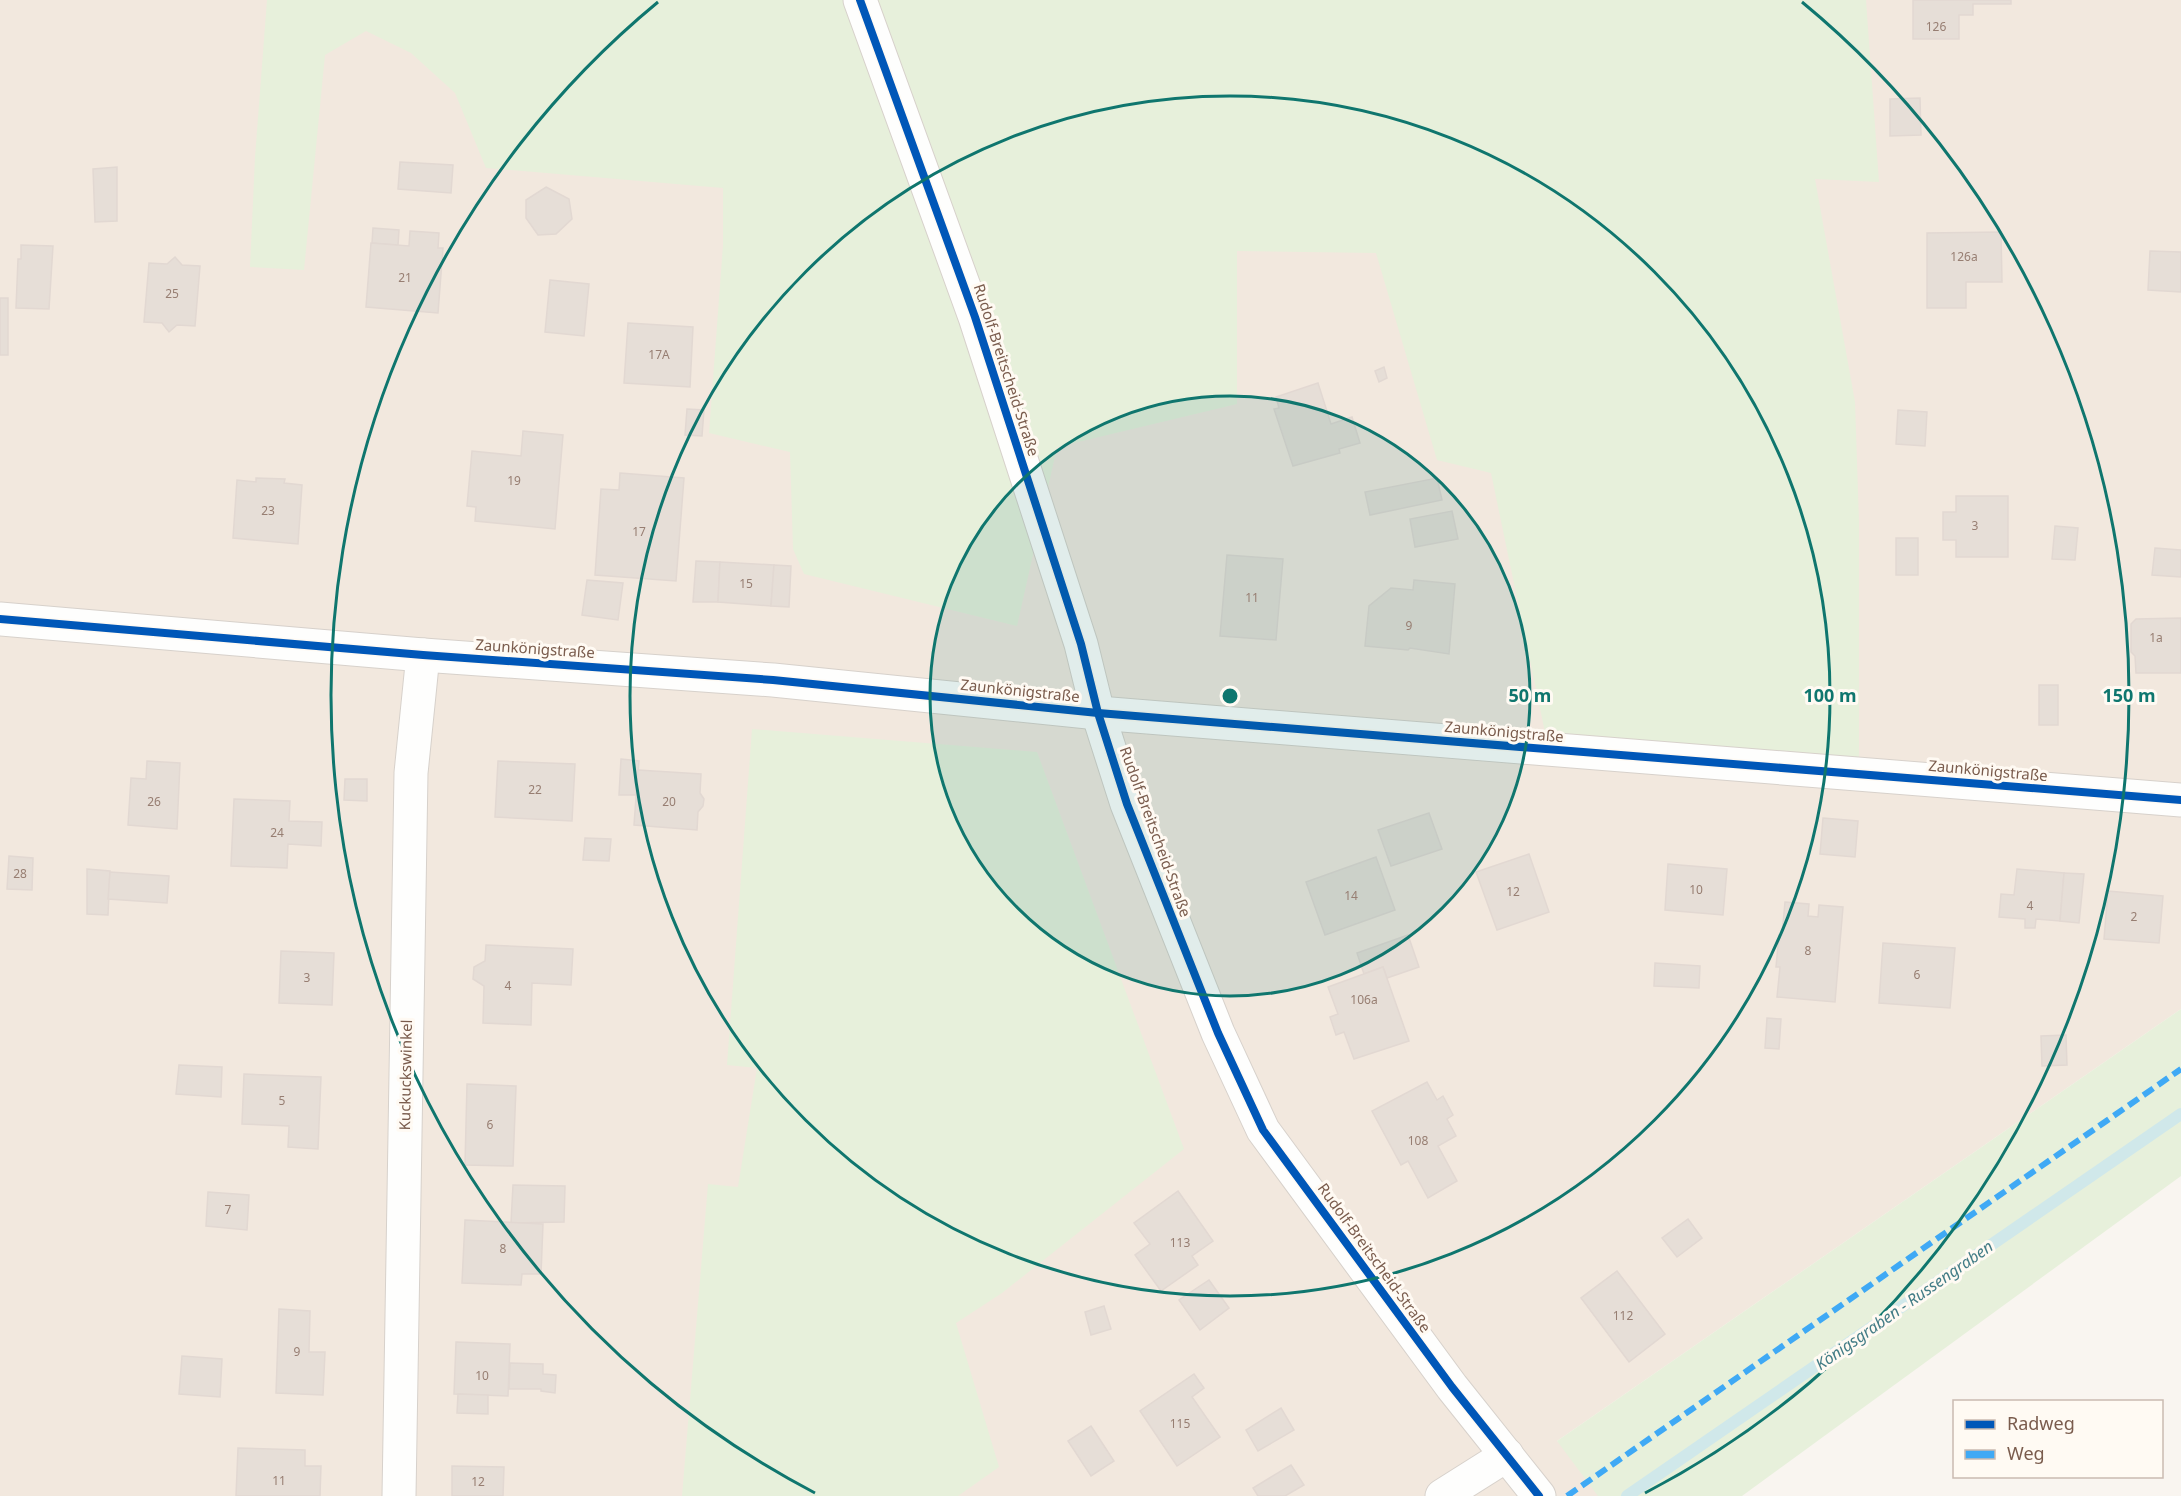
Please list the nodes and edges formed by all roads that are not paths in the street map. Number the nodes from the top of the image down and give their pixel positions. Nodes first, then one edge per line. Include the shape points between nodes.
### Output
1 (860, 0) edge
2 (0, 619) edge
3 (423, 655) junction
4 (1098, 713) junction
5 (2181, 800) edge
6 (1507, 1455) junction
7 (399, 1496) edge
8 (1442, 1496) edge
9 (1539, 1496) edge

1 - 4 street, Rudolf-Breitscheid-Straße via 975,317 1081,644
2 - 3 street, Zaunkönigstraße
3 - 4 street, Zaunkönigstraße via 773,680
3 - 7 street, Kuckuckswinkel via 411,773
4 - 5 street, Zaunkönigstraße
4 - 6 street, Rudolf-Breitscheid-Straße via 1140,837 1218,1033 1263,1130 1452,1387
6 - 8 street
6 - 9 street, Rudolf-Breitscheid-Straße

